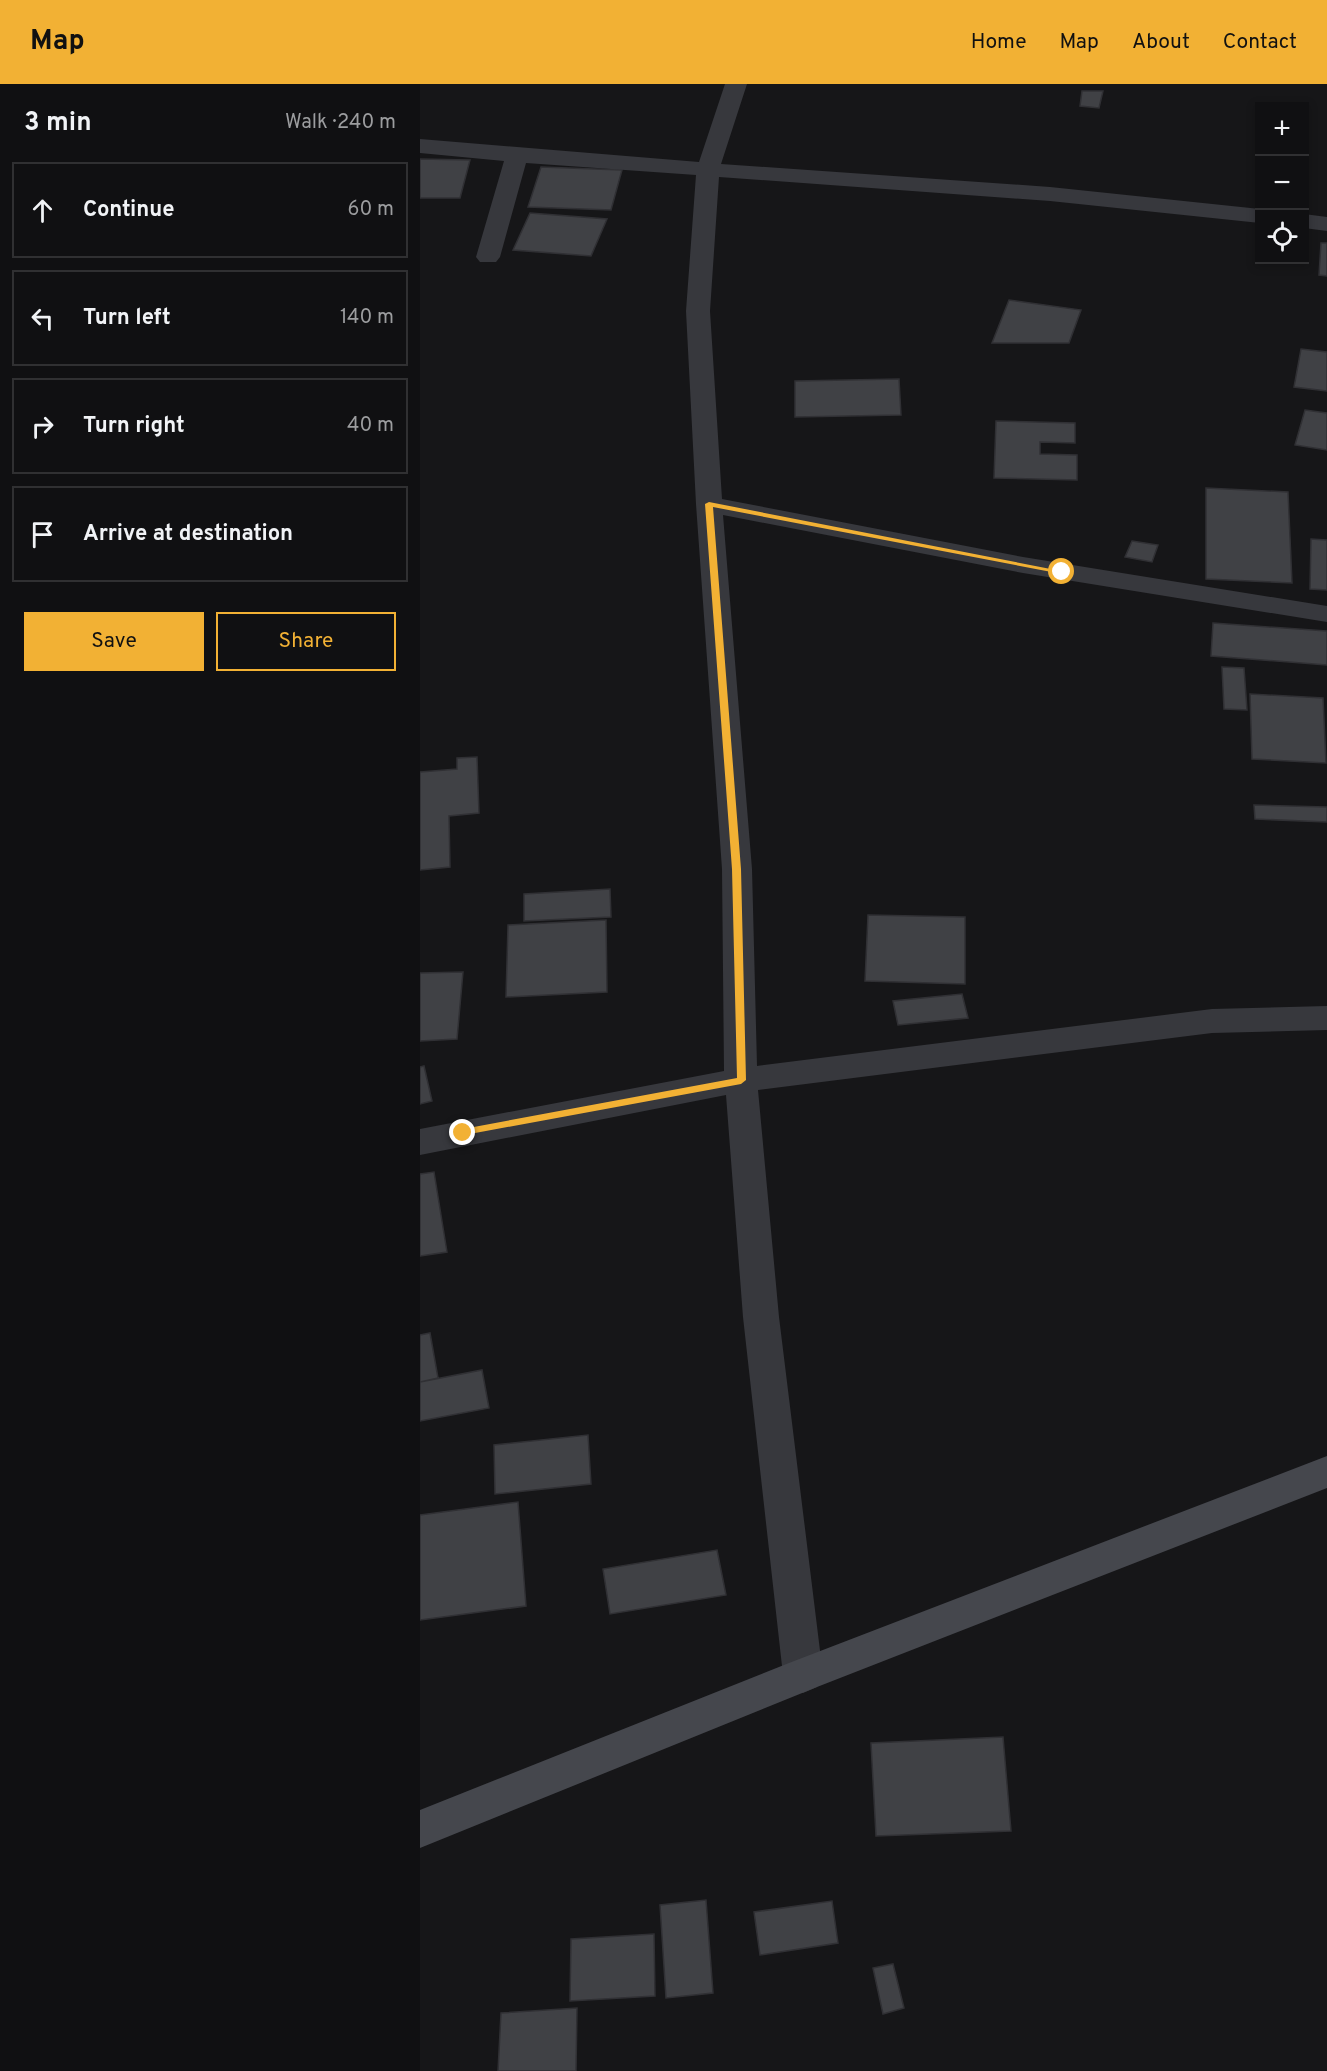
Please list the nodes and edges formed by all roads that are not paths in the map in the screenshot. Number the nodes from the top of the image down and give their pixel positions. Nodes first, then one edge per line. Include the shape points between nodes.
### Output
1 (736, 84) edge
2 (420, 146) edge
3 (518, 156) junction
4 (708, 169) junction
5 (1255, 215) edge
6 (1309, 222) edge
7 (1327, 224) edge
8 (488, 256) dead end
9 (709, 504) junction
10 (1327, 614) edge
11 (1327, 1018) edge
12 (741, 1080) junction
13 (420, 1142) edge
14 (1327, 1472) edge
15 (804, 1675) junction
16 (420, 1829) edge

1 - 4 street
2 - 3 street
3 - 4 street
3 - 8 street
4 - 5 street via 1129,199
4 - 9 street via 698,311
6 - 7 street
9 - 10 street via 1012,563
9 - 12 street via 737,869
11 - 12 street via 1212,1021
12 - 13 street
12 - 15 street via 761,1317
14 - 15 street
15 - 16 street

